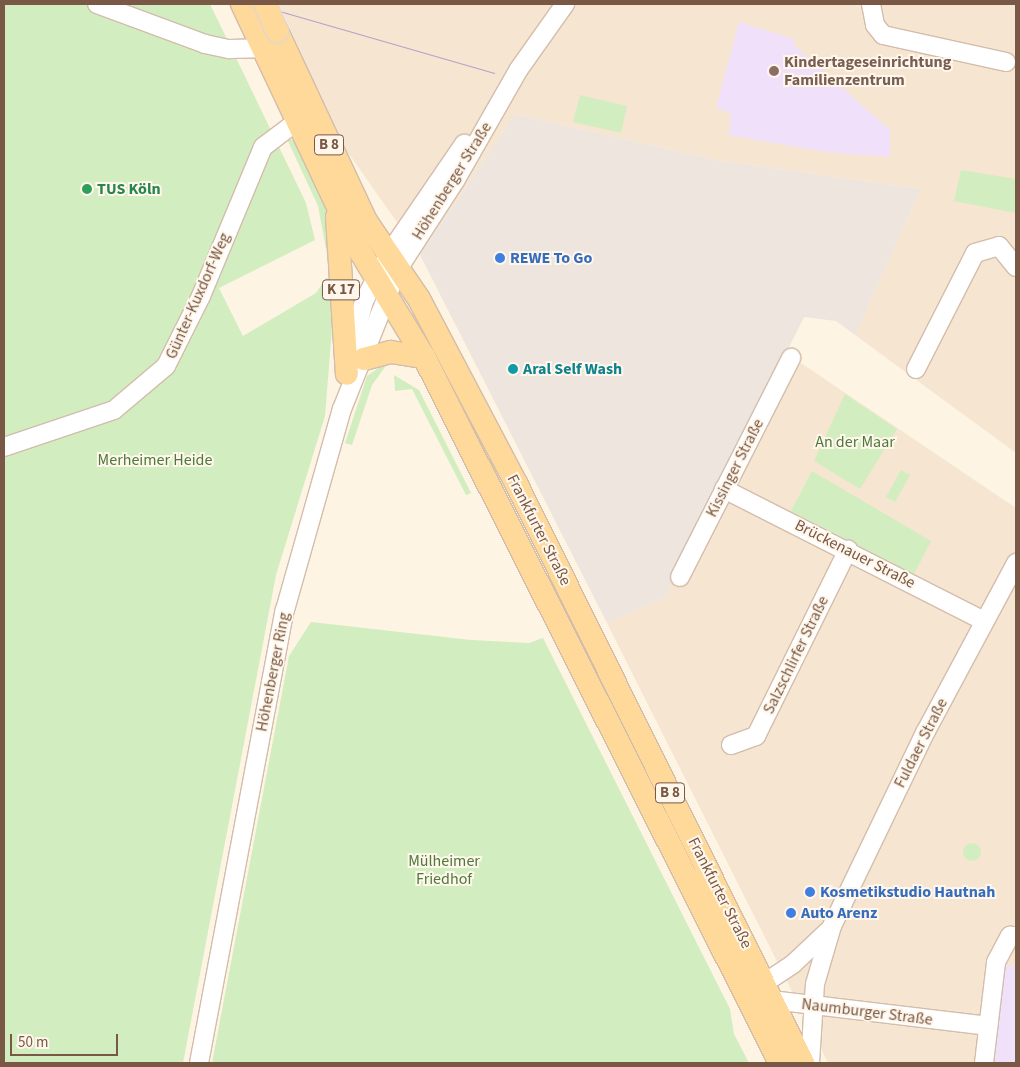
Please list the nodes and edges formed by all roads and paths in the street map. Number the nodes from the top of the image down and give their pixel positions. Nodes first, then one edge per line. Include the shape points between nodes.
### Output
1 (97, 4) edge
2 (242, 4) edge
3 (265, 4) edge
4 (565, 4) edge
5 (871, 4) edge
6 (258, 40) junction
7 (280, 40) junction
8 (1006, 62) dead end
9 (295, 123) junction
10 (336, 206) junction
11 (393, 262) junction
12 (1016, 267) edge
13 (382, 284) junction
14 (424, 357) junction
15 (791, 358) dead end
16 (364, 359) junction
17 (916, 369) dead end
18 (347, 374) junction
19 (342, 409) junction
20 (4, 447) edge
21 (517, 485) junction
22 (724, 489) junction
23 (493, 496) junction
24 (848, 550) junction
25 (1016, 563) edge
26 (680, 577) dead end
27 (984, 621) junction
28 (731, 745) dead end
29 (832, 926) junction
30 (1016, 936) edge
31 (770, 991) junction
32 (745, 997) junction
33 (812, 1005) junction
34 (988, 1026) junction
35 (200, 1063) edge
36 (780, 1063) edge
37 (803, 1063) edge
38 (810, 1063) edge
39 (984, 1063) edge

1 - 6 street via 228,50
2 - 6 main road, Frankfurter Straße / B 8
3 - 7 main road, Frankfurter Straße / B 8, bridge
4 - 11 street, Höhenberger Straße via 518,69 500,88
5 - 8 street via 875,25 883,35
6 - 7 street
6 - 9 main road, Frankfurter Straße / B 8
7 - 11 main road, Frankfurter Straße / B 8 via 357,204
9 - 10 main road, Frankfurter Straße / B 8
9 - 20 street, Günter-Kuxdorf-Weg via 263,147 201,296 166,366 114,410
10 - 13 main road, Frankfurter Straße / B 8
10 - 18 main road, K 17
11 - 13 street, Höhenberger Straße
11 - 21 main road, Frankfurter Straße / B 8
12 - 17 street via 999,246 974,255
13 - 14 main road, Frankfurter Straße / B 8
13 - 16 street, Höhenberger Ring / K 17
13 - 18 street, K 17 via 358,318
14 - 16 main road via 392,352
14 - 23 main road, Frankfurter Straße / B 8
15 - 22 street, Kissinger Straße
16 - 19 street, Höhenberger Ring / K 17
18 - 19 street, K 17
19 - 35 street, Höhenberger Ring / K 17 via 284,610
21 - 23 main road
21 - 31 main road, Frankfurter Straße / B 8
22 - 24 street, Brückenauer Straße
22 - 26 street, Kissinger Straße
23 - 32 main road, Frankfurter Straße / B 8
24 - 27 street, Brückenauer Straße
24 - 28 street, Salzschlirfer Straße via 756,736
25 - 27 street, Fuldaer Straße
27 - 29 street, Fuldaer Straße
29 - 31 street, Fuldaer Straße
29 - 33 street, Fuldaer Straße
30 - 34 street via 1010,936 996,962
31 - 32 street, Naumburger Straße
31 - 33 street, Naumburger Straße
31 - 37 main road, Frankfurter Straße / B 8
32 - 36 main road, Frankfurter Straße / B 8
33 - 34 street, Naumburger Straße
33 - 38 street, Fuldaer Straße
34 - 39 street

